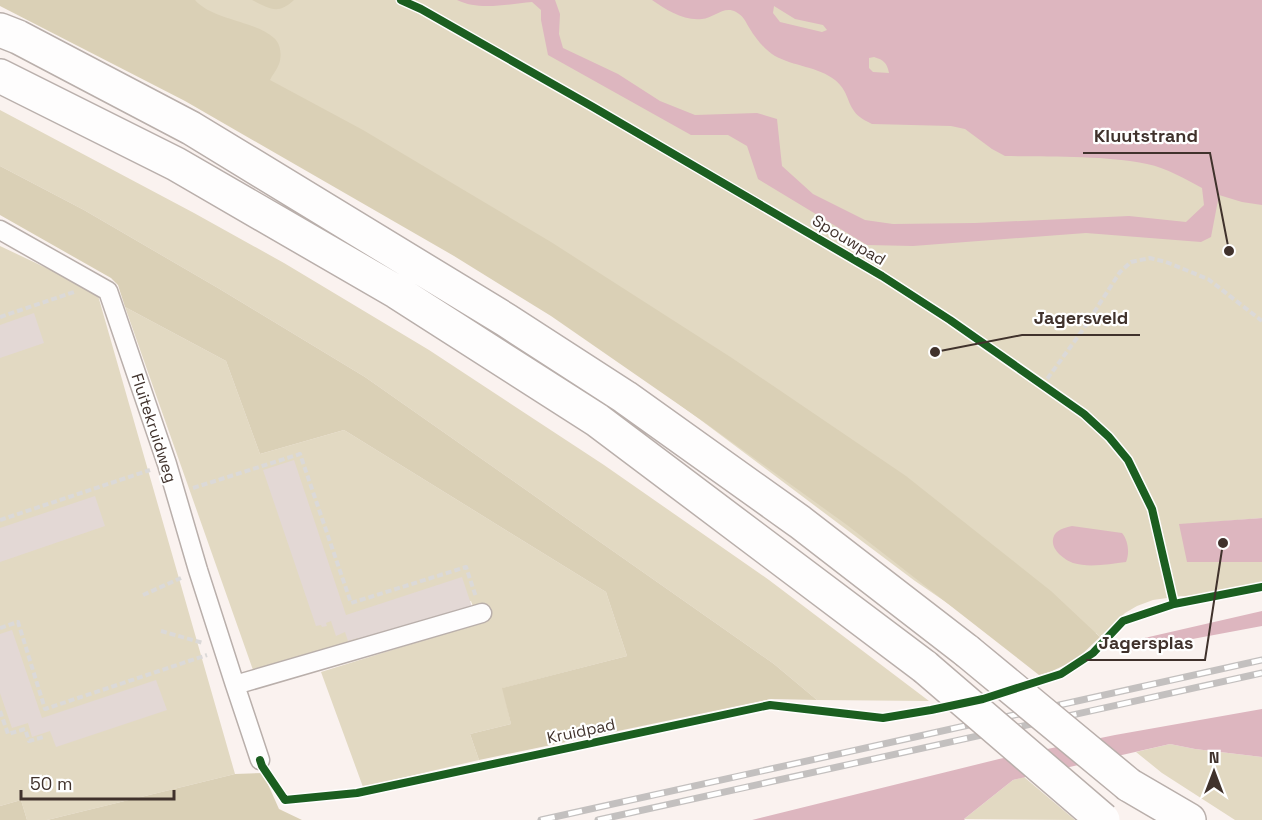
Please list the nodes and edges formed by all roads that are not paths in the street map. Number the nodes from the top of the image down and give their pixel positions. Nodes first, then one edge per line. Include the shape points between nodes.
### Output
1 (0, 30) edge
2 (0, 76) edge
3 (0, 230) edge
4 (482, 613) road end
5 (236, 685) junction
6 (260, 760) dead end
7 (1182, 819) edge
8 (1104, 820) edge

1 - 7 highway, bridge via 191,128 626,397 800,522 967,651 1129,785
2 - 8 highway, bridge via 176,164 397,292 597,420 925,667
3 - 5 street, Fluitekruidweg via 108,291
4 - 5 street
5 - 6 street, Fluitekruidweg

